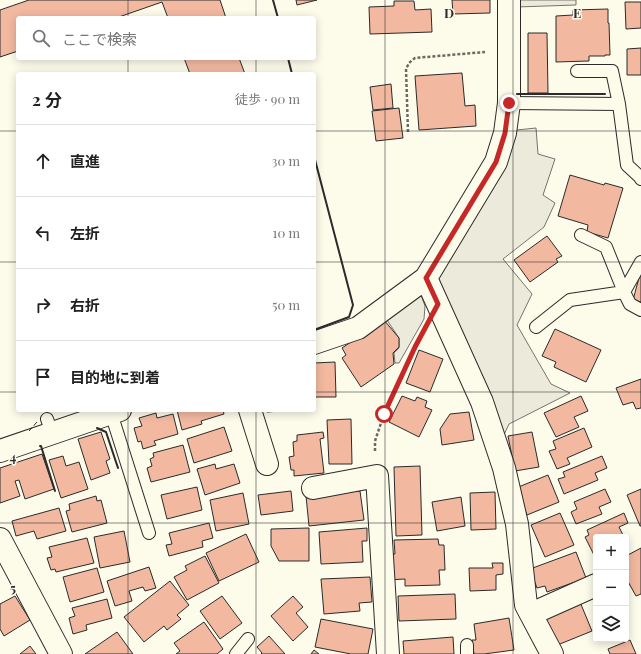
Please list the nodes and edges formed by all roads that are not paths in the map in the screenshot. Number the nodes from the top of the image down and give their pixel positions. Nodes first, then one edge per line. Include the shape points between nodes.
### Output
1 (508, 0) edge
2 (577, 71) dead end
3 (509, 103) junction
4 (619, 104) junction
5 (641, 180) edge
6 (581, 235) dead end
7 (641, 262) edge
8 (426, 278) junction
9 (624, 292) junction
10 (641, 310) edge
11 (536, 328) dead end
12 (316, 342) edge
13 (116, 412) edge
14 (251, 412) edge
15 (0, 451) edge
16 (267, 464) dead end
17 (312, 488) dead end
18 (149, 533) dead end
19 (0, 539) edge
20 (593, 586) edge
21 (531, 614) junction
22 (248, 639) dead end
23 (61, 654) edge
24 (236, 654) edge
25 (388, 654) edge
26 (552, 654) edge

1 - 3 street
2 - 4 lane via 612,71
3 - 4 lane
3 - 8 street via 505,133 496,162
4 - 5 lane via 627,165
6 - 9 lane via 606,247
7 - 9 lane
8 - 12 street via 358,328
8 - 21 street via 482,402 504,468 517,524 526,605
9 - 10 lane via 630,304
9 - 11 lane via 570,300
13 - 15 street via 50,426
13 - 18 lane
14 - 16 street
17 - 25 street via 377,476
19 - 23 street
20 - 21 street
21 - 26 street
22 - 24 lane

